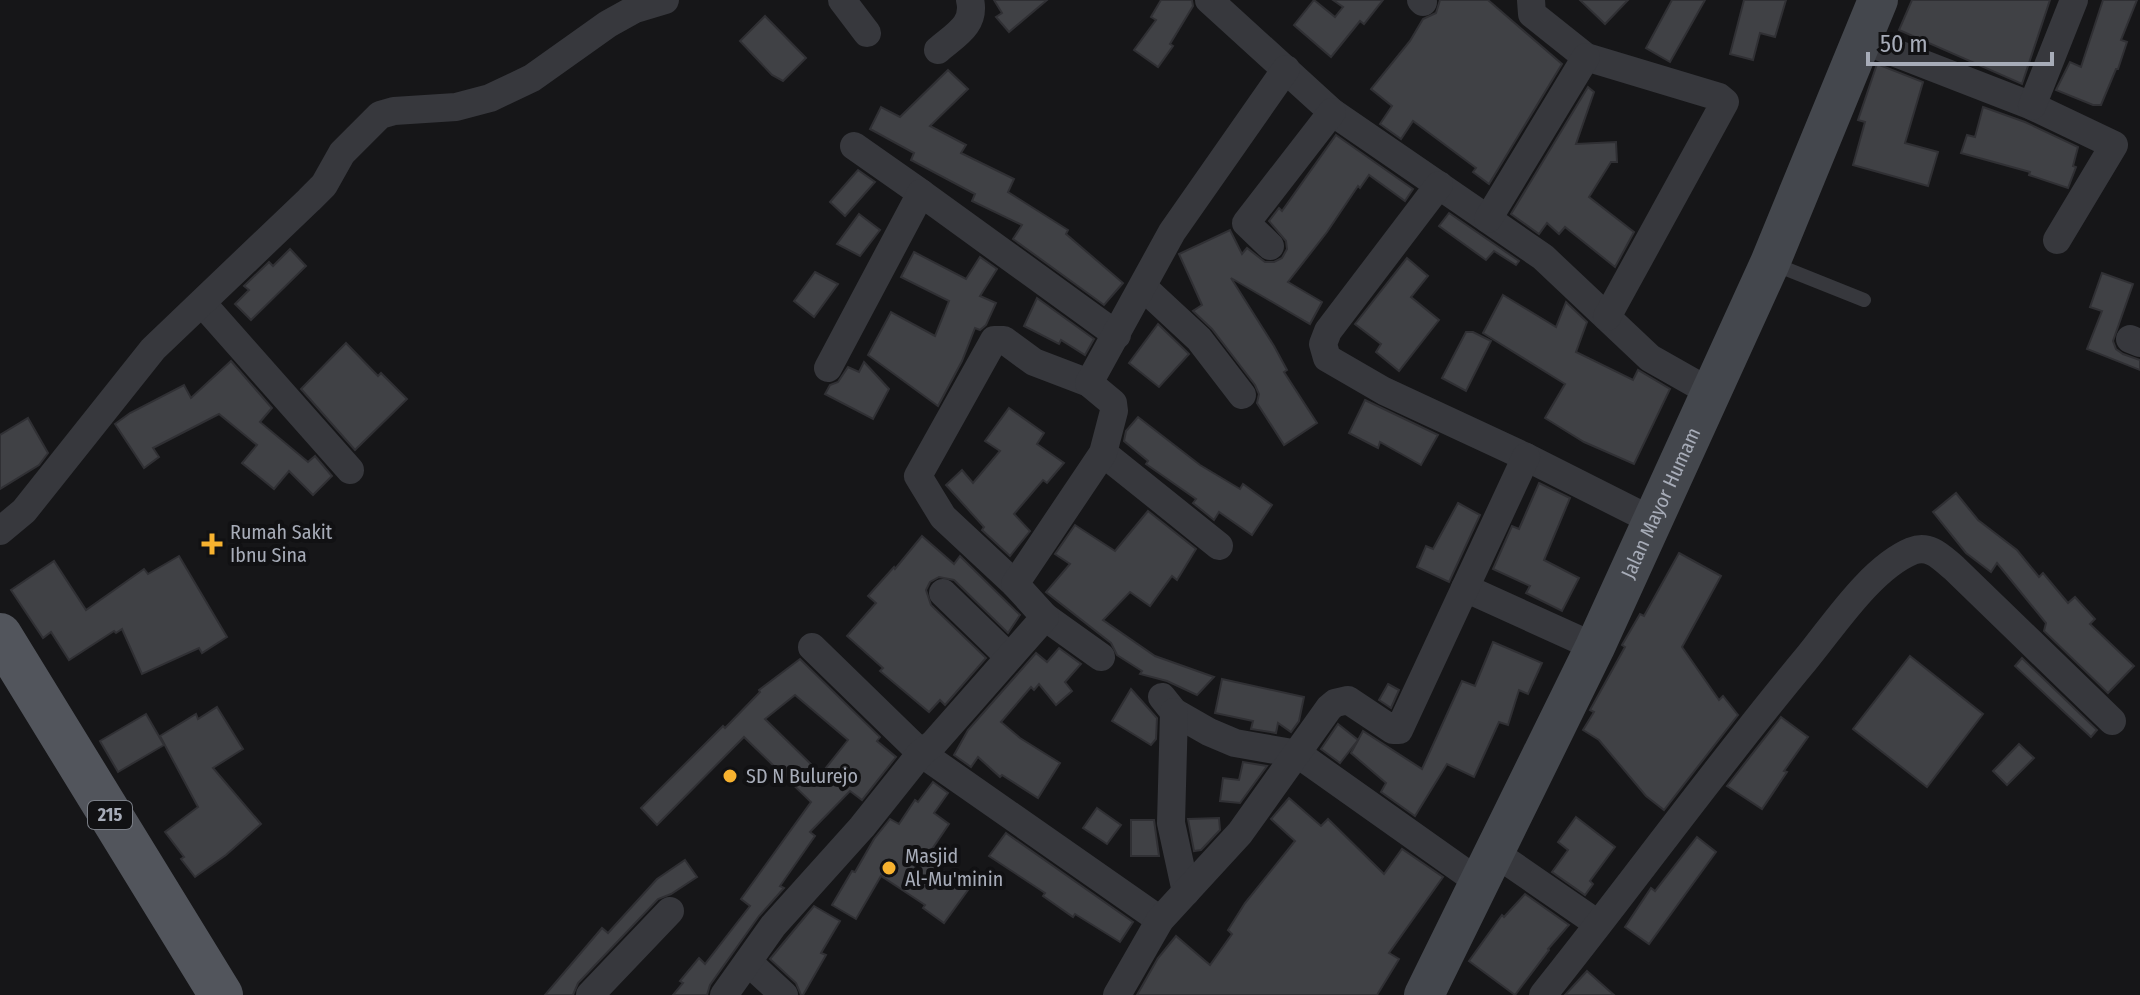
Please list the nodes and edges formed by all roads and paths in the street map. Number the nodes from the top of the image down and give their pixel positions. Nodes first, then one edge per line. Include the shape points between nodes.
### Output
1 (665, 0) edge
2 (842, 0) edge
3 (970, 0) edge
4 (1209, 0) edge
5 (1531, 0) edge
6 (2074, 0) edge
7 (1871, 11) edge
8 (867, 33) dead end
9 (938, 50) dead end
10 (1586, 57) junction
11 (1286, 69) junction
12 (2032, 106) junction
13 (1332, 112) junction
14 (854, 146) dead end
15 (1439, 185) junction
16 (921, 193) junction
17 (1488, 219) junction
18 (2057, 240) dead end
19 (1270, 246) dead end
20 (1770, 263) junction
21 (1143, 287) junction
22 (1864, 300) dead end
23 (203, 304) junction
24 (1607, 317) junction
25 (1117, 335) junction
26 (828, 368) dead end
27 (1089, 383) junction
28 (1710, 392) junction
29 (1242, 395) dead end
30 (1103, 453) junction
31 (1526, 457) junction
32 (350, 470) dead end
33 (1651, 520) junction
34 (0, 531) edge
35 (1219, 546) dead end
36 (1015, 584) junction
37 (1465, 588) junction
38 (943, 593) dead end
39 (1045, 617) junction
40 (0, 635) edge
41 (812, 647) dead end
42 (1595, 647) junction
43 (1009, 657) junction
44 (1101, 657) dead end
45 (2112, 721) dead end
46 (921, 753) junction
47 (1298, 754) junction
48 (1487, 868) junction
49 (1186, 892) junction
50 (670, 911) dead end
51 (1160, 920) junction
52 (1598, 924) junction
53 (748, 962) junction
54 (221, 995) edge
55 (590, 995) edge
56 (724, 995) edge
57 (784, 995) edge
58 (1117, 995) edge
59 (1424, 995) edge
60 (1543, 995) edge

1 - 23 street via 608,24 532,78 490,98 380,115 349,145 324,185
2 - 8 street
3 - 9 street via 969,24
4 - 11 street
5 - 10 street via 1532,14
6 - 12 street
7 - 12 street
7 - 20 main road, Jalan Mayor Humam
10 - 17 street
10 - 24 street via 1725,102
11 - 13 street
11 - 21 street via 1172,232
12 - 18 street via 2114,148
13 - 15 street
13 - 19 street via 1246,223
14 - 16 street
15 - 17 street
15 - 31 street via 1328,331 1324,353 1335,365 1384,391
16 - 25 street
16 - 26 street
17 - 24 street via 1543,257
20 - 22 lane
20 - 28 main road, Jalan Mayor Humam
21 - 25 street
21 - 29 street via 1199,339
23 - 32 street
23 - 34 street via 153,349 24,511
24 - 28 street via 1650,358
25 - 27 street
27 - 30 street via 1113,403
27 - 36 street via 1034,362 1004,340 994,340 918,476 943,517
28 - 33 main road, Jalan Mayor Humam
30 - 35 street
30 - 36 street
31 - 33 street
31 - 37 street
33 - 42 main road, Jalan Mayor Humam
36 - 39 street
37 - 42 street
37 - 47 street via 1399,730 1343,700 1329,708
38 - 43 street
39 - 43 street
39 - 44 street
40 - 54 main road, 215
41 - 46 street
42 - 48 main road, Jalan Mayor Humam
43 - 46 street
45 - 52 street via 1936,552 1915,550 1885,568 1857,597
46 - 51 street
46 - 53 street
47 - 48 street
47 - 49 street via 1240,833
47 - 49 street via 1235,743 1168,705 1171,823
48 - 52 street
48 - 59 main road, Jalan Mayor Humam
49 - 51 street
50 - 55 street
51 - 58 street
52 - 60 street
53 - 56 street
53 - 57 street

